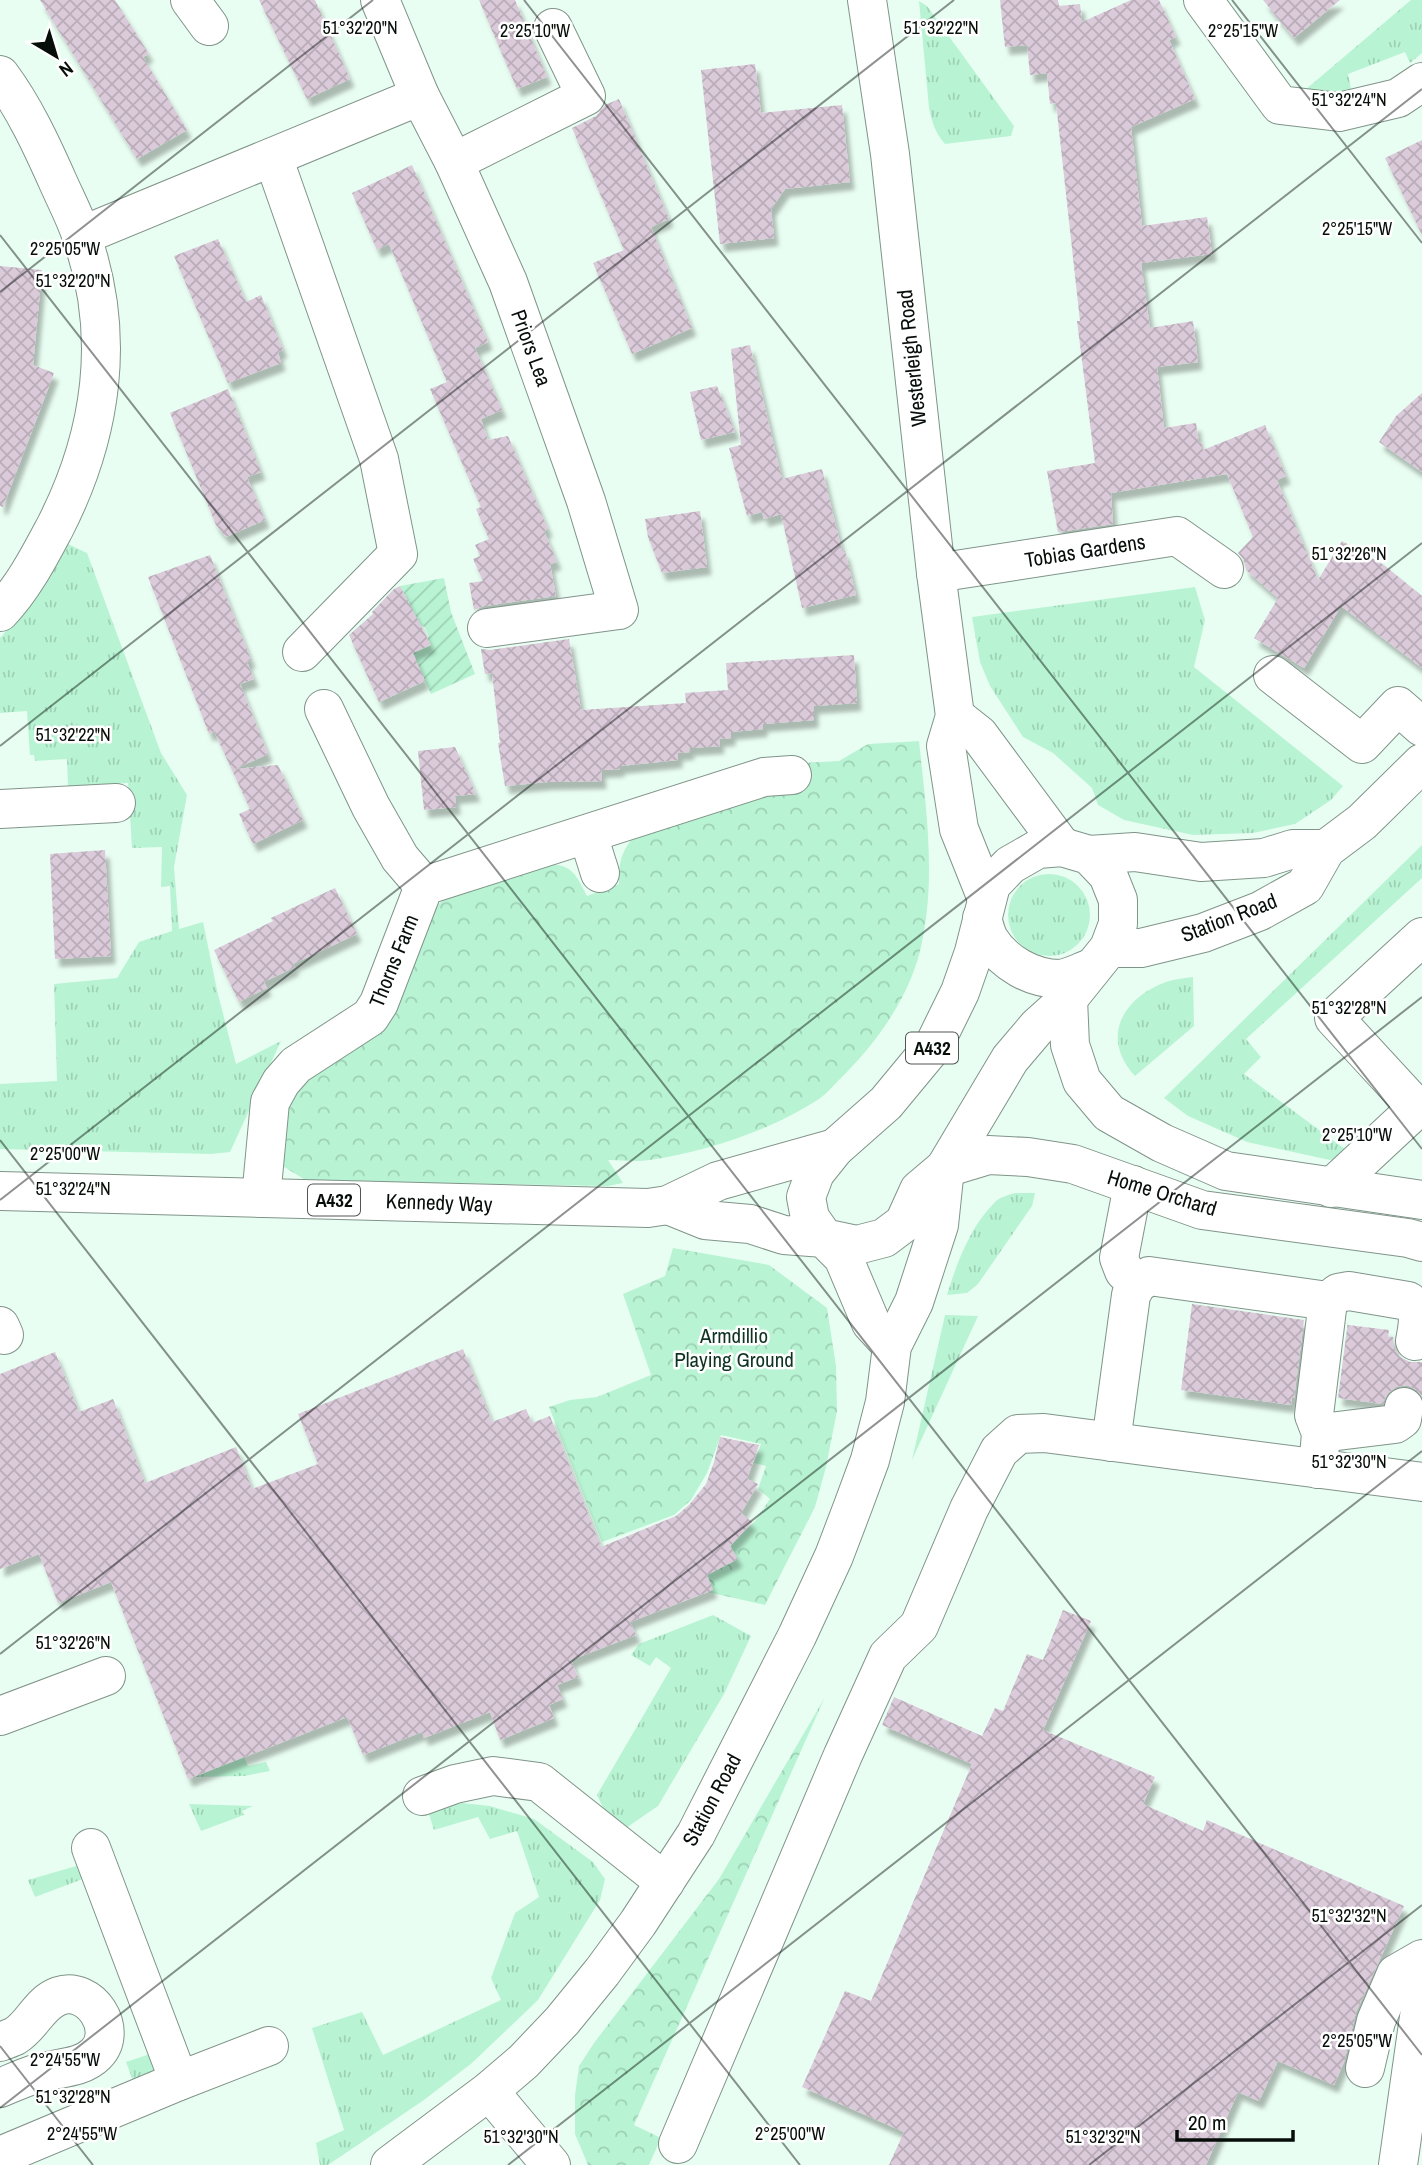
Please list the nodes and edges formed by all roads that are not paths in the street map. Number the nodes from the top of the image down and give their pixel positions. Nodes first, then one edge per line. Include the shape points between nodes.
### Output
1 (380, 0) edge
2 (867, 0) edge
3 (1203, 0) edge
4 (553, 28) dead end
5 (0, 75) edge
6 (1422, 82) edge
7 (419, 96) junction
8 (273, 157) junction
9 (454, 162) junction
10 (81, 236) junction
11 (1224, 569) dead end
12 (936, 573) junction
13 (0, 612) edge
14 (487, 628) dead end
15 (302, 652) dead end
16 (1273, 675) dead end
17 (324, 709) dead end
18 (956, 716) junction
19 (1422, 727) edge
20 (1422, 763) edge
21 (792, 775) dead end
22 (116, 803) dead end
23 (0, 809) edge
24 (588, 835) junction
25 (1325, 849) junction
26 (1076, 851) junction
27 (600, 873) dead end
28 (424, 886) junction
29 (984, 909) junction
30 (1422, 937) edge
31 (1101, 958) junction
32 (1068, 999) junction
33 (835, 1148) junction
34 (945, 1168) junction
35 (1422, 1169) edge
36 (1422, 1178) edge
37 (1133, 1185) junction
38 (1331, 1188) junction
39 (0, 1191) edge
40 (261, 1198) junction
41 (1422, 1200) edge
42 (668, 1205) junction
43 (824, 1238) junction
44 (1422, 1242) edge
45 (1137, 1284) junction
46 (1328, 1301) junction
47 (1415, 1341) dead end
48 (892, 1346) junction
49 (1404, 1407) dead end
50 (1111, 1442) junction
51 (1319, 1451) junction
52 (1422, 1482) edge
53 (106, 1676) dead end
54 (0, 1717) edge
55 (422, 1796) dead end
56 (91, 1848) dead end
57 (666, 1882) junction
58 (1422, 1959) edge
59 (1422, 1996) edge
60 (0, 2042) edge
61 (269, 2046) dead end
62 (1365, 2068) dead end
63 (180, 2081) junction
64 (6, 2083) edge
65 (489, 2091) junction
66 (678, 2144) dead end
67 (0, 2156) edge
68 (390, 2165) edge
69 (551, 2165) edge
70 (1398, 2165) edge

1 - 7 street, Priors Lea
2 - 12 street, Westerleigh Road via 890,153
3 - 6 street via 1280,105 1339,112 1398,98
4 - 9 street via 586,96
5 - 10 street via 45,153
7 - 8 street
7 - 9 street, Priors Lea
8 - 10 street
8 - 15 street via 379,459 398,554
9 - 14 street, Priors Lea via 508,282 586,501 619,610
10 - 13 street via 97,291 102,356 97,412 71,495 42,552
11 - 12 street, Tobias Gardens via 1177,537
12 - 18 street, Westerleigh Road
16 - 19 street via 1362,744 1398,706
17 - 28 street via 371,807 400,858
18 - 26 street via 979,736
18 - 29 street, Westerleigh Road via 946,746 958,829
20 - 25 street, Station Road via 1362,822
21 - 24 street via 764,778
22 - 23 street
24 - 27 street
24 - 28 street
25 - 26 street, Station Road / A432 via 1201,862 1135,852
25 - 31 street, Station Road via 1305,886 1260,911 1202,933
26 - 29 street, A432 via 1038,849 1010,865 991,885
26 - 31 street, A432 via 1108,875 1118,900 1118,924
28 - 40 street, Thorns Farm via 370,1017 296,1065 270,1102
29 - 31 street via 988,937 998,950 1017,967 1040,977 1063,979
29 - 33 street, A432 via 960,992 934,1045 886,1103
30 - 38 street via 1334,1018 1418,1108
31 - 32 street, A432
32 - 34 street, A432 via 1010,1059
32 - 38 street, Home Orchard via 1070,1045 1082,1081 1109,1113 1226,1171
33 - 42 street, Kennedy Way / A432 via 718,1181
33 - 43 street, A432 via 816,1173 806,1197 810,1218
34 - 37 street, Home Orchard via 988,1155 1028,1157 1073,1164
34 - 43 street, A432 via 919,1190 904,1223 884,1238 857,1245
34 - 48 street, Station Road via 939,1224 914,1302
35 - 36 street
37 - 44 street, Home Orchard via 1202,1210
37 - 45 street via 1119,1258
38 - 41 street, Home Orchard
39 - 40 street, Kennedy Way / A432
40 - 42 street, Kennedy Way / A432
42 - 43 street, Kennedy Way / A432 via 705,1220
43 - 48 street via 842,1257 871,1323
45 - 46 street via 1149,1276
45 - 50 street via 1131,1295
46 - 47 street via 1349,1290 1408,1301 1420,1312
46 - 51 street via 1314,1415
48 - 57 street, Station Road via 885,1402 870,1460 834,1556 696,1834
49 - 51 street via 1402,1419 1395,1424
50 - 51 street
50 - 66 street via 1018,1434 999,1451 969,1508 919,1626 888,1656
51 - 52 street
53 - 54 street
55 - 57 street via 493,1776 539,1782
56 - 63 street
57 - 65 street, Station Road via 562,2021
58 - 62 street via 1396,1974 1376,2021
59 - 70 street
60 - 64 street via 16,2035 44,2004 61,1995 78,1996 95,2005 103,2019 105,2035 99,2053 86,2063
61 - 63 street
63 - 67 street
65 - 68 street, Station Road
65 - 69 street

